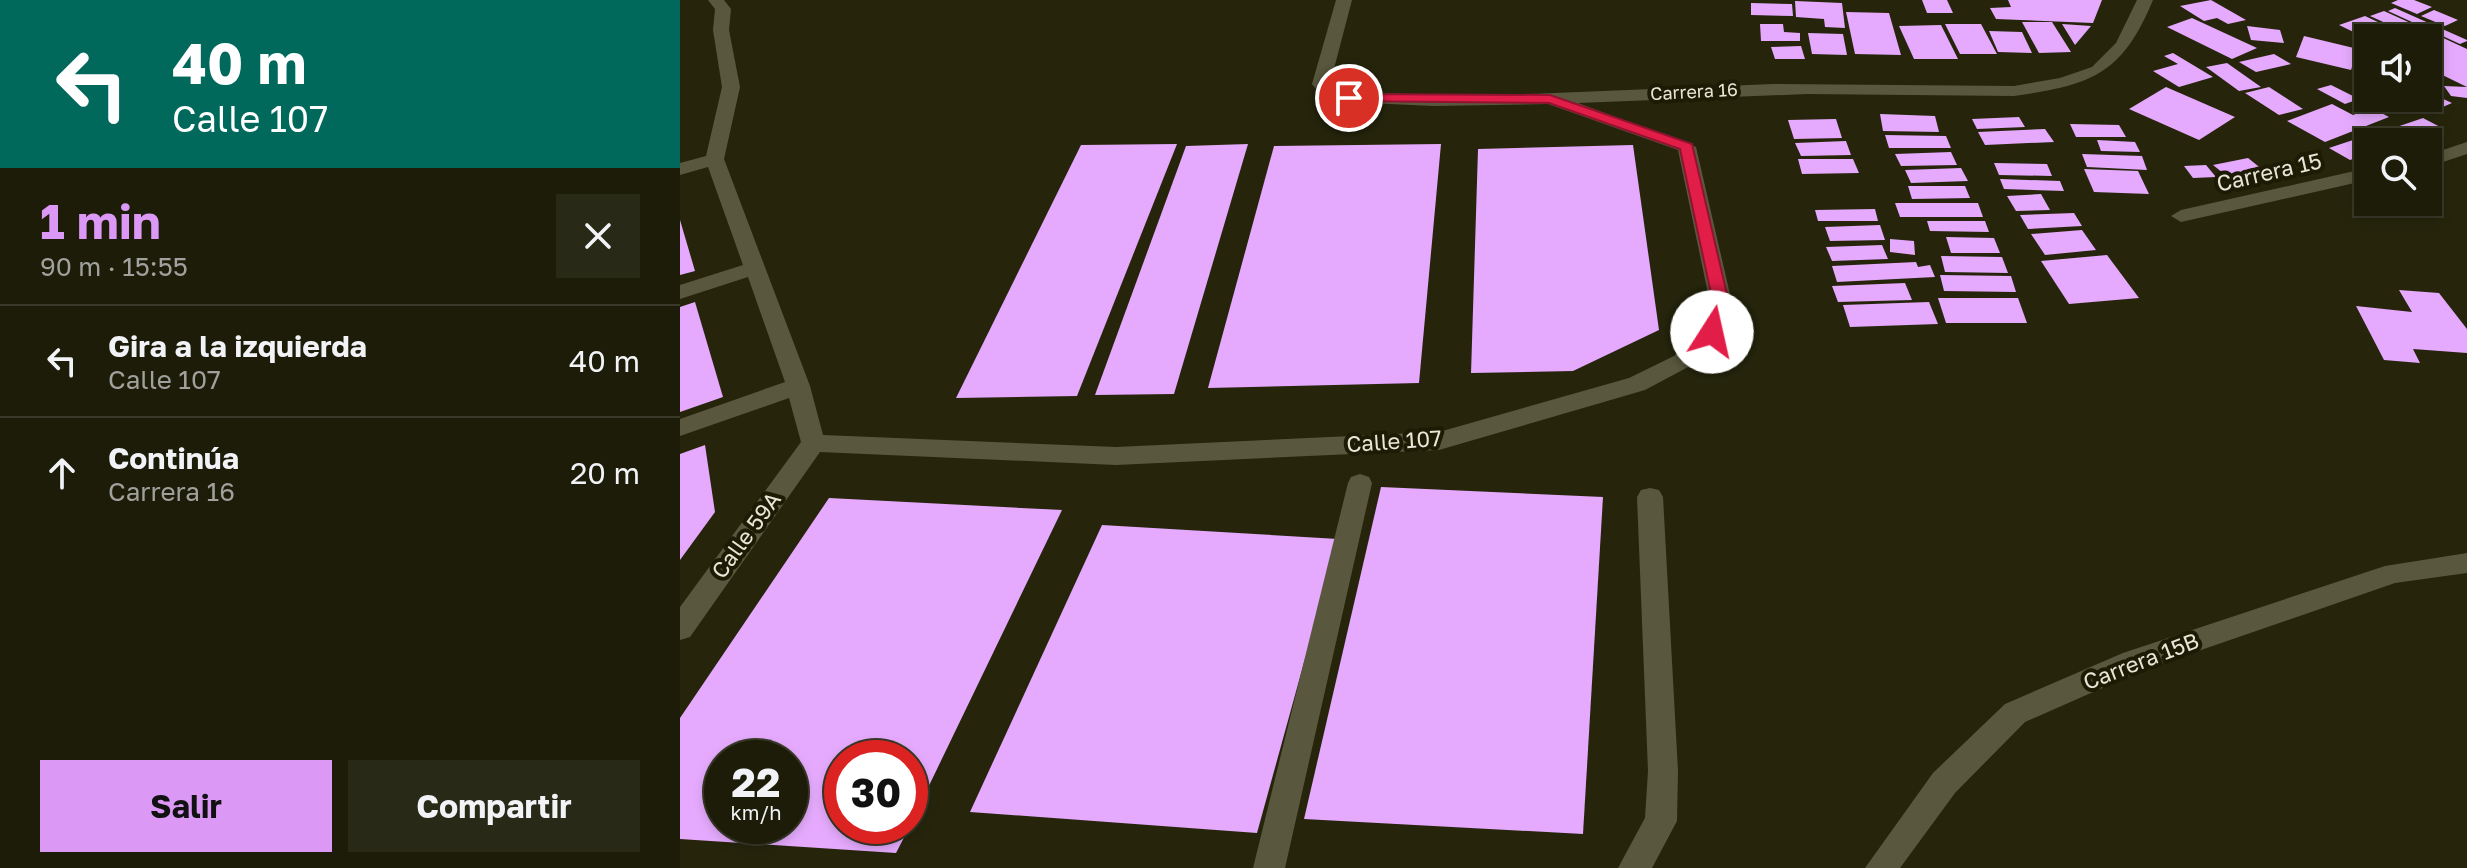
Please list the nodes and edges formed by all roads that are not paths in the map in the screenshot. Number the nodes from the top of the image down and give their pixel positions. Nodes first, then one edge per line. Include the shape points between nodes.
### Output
1 (716, 0) edge
2 (1344, 0) edge
3 (2145, 0) edge
4 (1550, 99) junction
5 (2467, 148) edge
6 (2442, 156) edge
7 (715, 159) junction
8 (680, 169) edge
9 (2354, 177) edge
10 (2181, 216) dead end
11 (755, 268) junction
12 (680, 292) edge
13 (798, 386) junction
14 (680, 428) edge
15 (813, 443) junction
16 (1360, 483) dead end
17 (1650, 497) dead end
18 (2467, 563) edge
19 (680, 629) edge
20 (1269, 868) edge
21 (1634, 868) edge
22 (1881, 868) edge

1 - 7 street via 723,9 721,30 731,87
2 - 4 street, Carrera 16 via 1321,84 1331,97
3 - 4 street, Carrera 16 via 2132,35 2110,63 2094,74 2057,85 2014,91 1744,89
4 - 15 street, Calle 107 via 1687,147 1721,303 1712,332 1682,361 1637,384 1439,441 1116,456
5 - 6 street
7 - 8 street
7 - 11 street
9 - 10 street, Carrera 15
11 - 12 street
11 - 13 street
13 - 14 street
13 - 15 street
15 - 19 street, Calle 59A
16 - 20 street
17 - 21 street via 1661,821
18 - 22 street, Carrera 15B via 2394,573 2133,661 2015,713 1944,783

